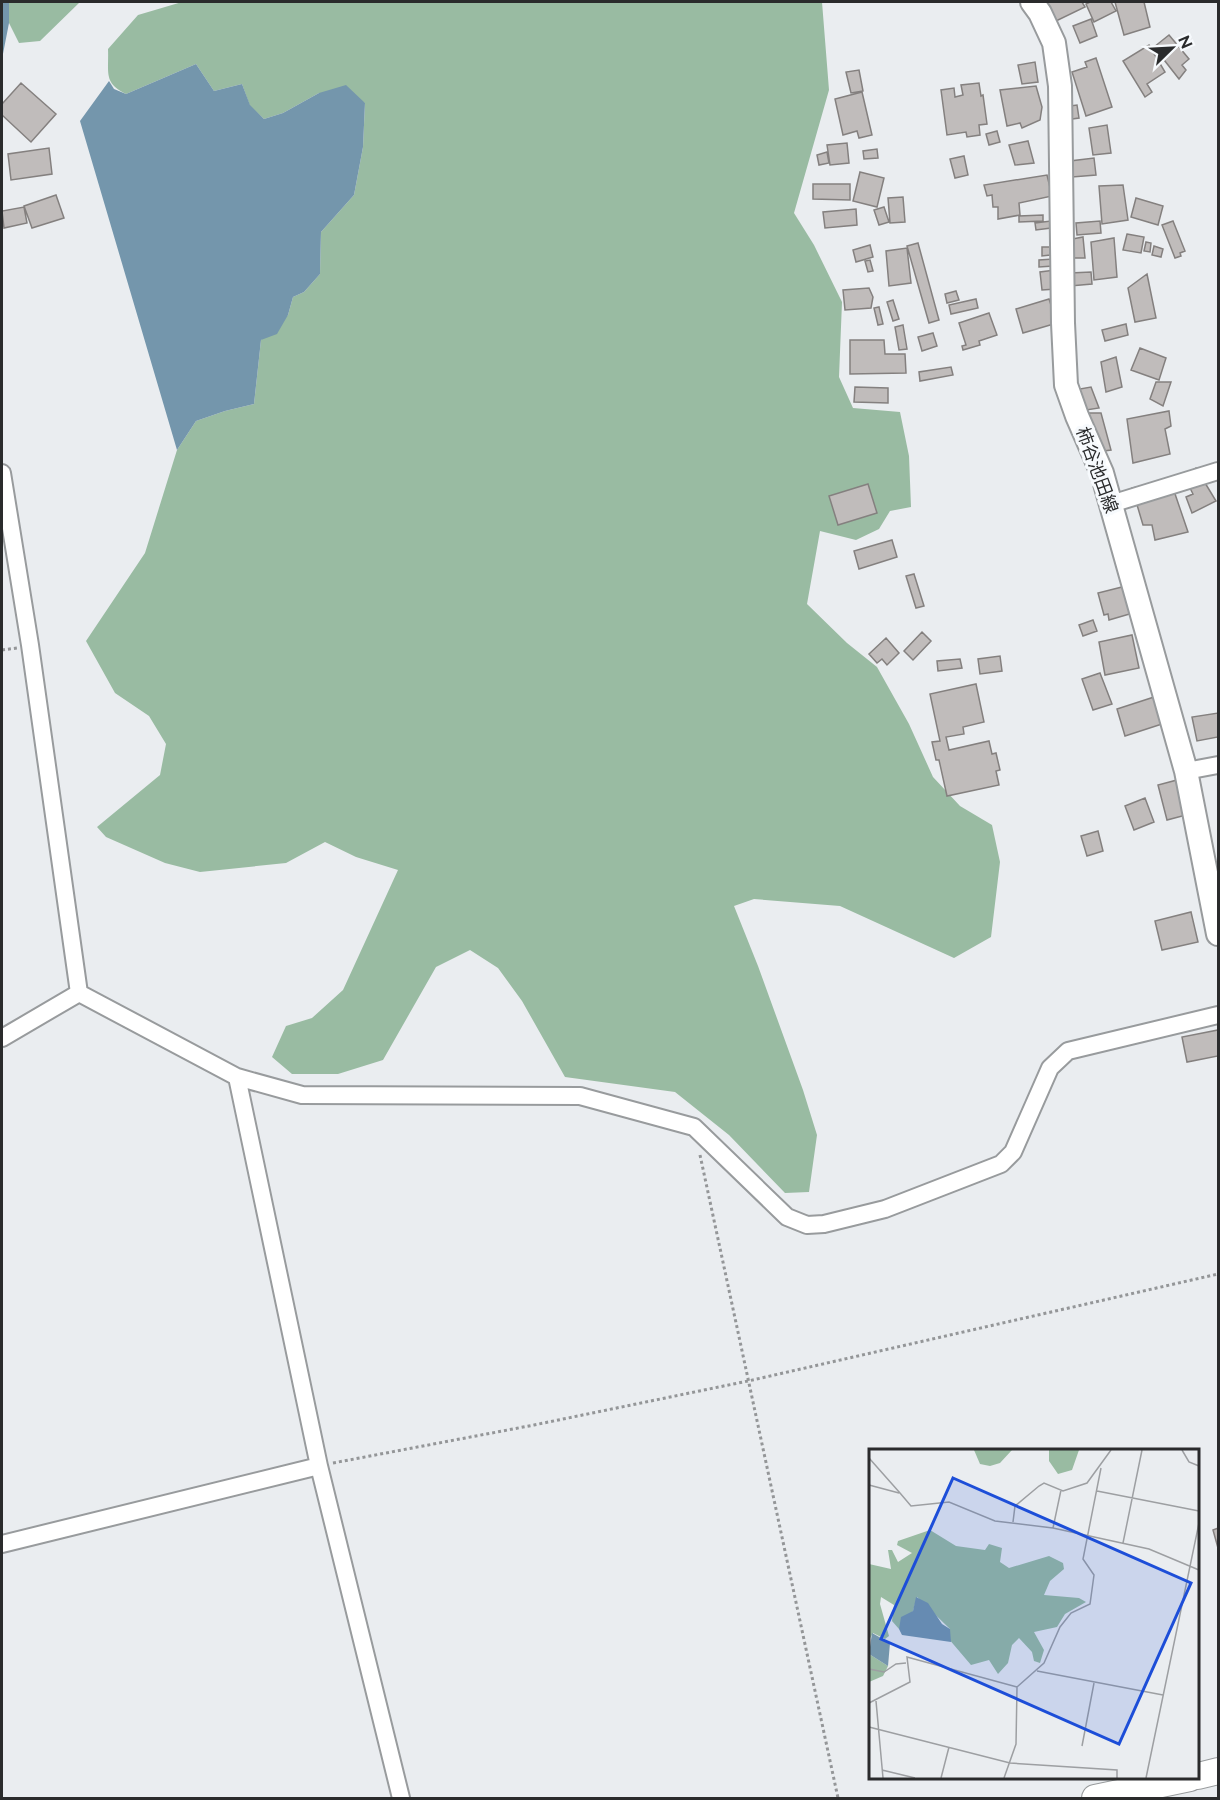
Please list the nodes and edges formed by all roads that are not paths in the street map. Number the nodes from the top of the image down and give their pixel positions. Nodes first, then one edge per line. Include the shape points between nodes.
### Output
1 (1032, 2) edge
2 (1218, 471) edge
3 (2, 473) edge
4 (1111, 504) junction
5 (1218, 765) edge
6 (1186, 771) junction
7 (1218, 934) edge
8 (79, 993) junction
9 (1218, 1015) edge
10 (2, 1038) edge
11 (237, 1077) junction
12 (319, 1466) junction
13 (2, 1544) edge
14 (1218, 1771) edge
15 (1199, 1776) edge
16 (1185, 1779) edge
17 (401, 1798) edge
18 (1095, 1798) edge

1 - 4 main road, 柿谷池田線 via 1054,44 1060,86 1066,385
2 - 4 street
3 - 8 street
4 - 6 main road, 柿谷池田線
5 - 6 street
6 - 7 main road, 柿谷池田線
8 - 10 street
8 - 11 street
9 - 11 street via 1068,1051 1050,1068 1013,1152 1001,1164 885,1209 824,1224 807,1225 787,1217 694,1127 580,1096 303,1095
11 - 12 street
12 - 13 street
12 - 17 street
14 - 15 main road
16 - 18 main road

